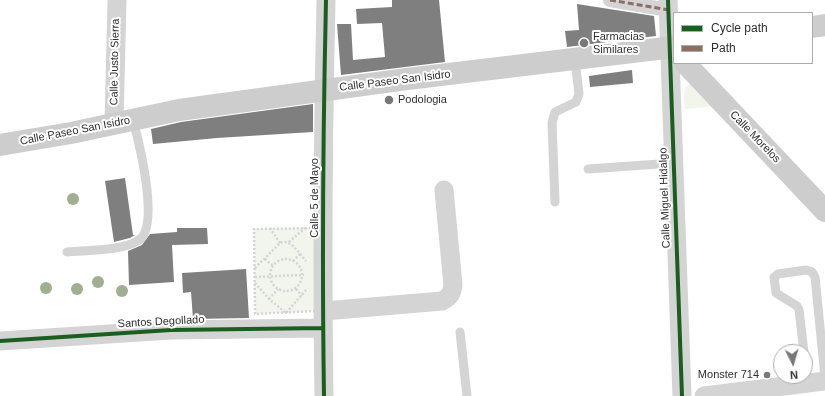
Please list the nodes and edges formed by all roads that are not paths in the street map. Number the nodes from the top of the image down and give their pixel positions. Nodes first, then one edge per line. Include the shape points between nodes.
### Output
1 (116, 0) edge
2 (326, 0) edge
3 (610, 0) edge
4 (668, 5) edge
5 (825, 25) edge
6 (813, 27) edge
7 (673, 34) edge
8 (673, 52) edge
9 (575, 60) junction
10 (676, 64) edge
11 (687, 64) edge
12 (324, 90) junction
13 (123, 122) junction
14 (0, 145) edge
15 (673, 163) junction
16 (588, 169) dead end
17 (444, 190) dead end
18 (555, 202) dead end
19 (825, 211) edge
20 (68, 252) dead end
21 (323, 320) junction
22 (460, 332) dead end
23 (0, 341) edge
24 (803, 344) edge
25 (825, 378) edge
26 (816, 382) edge
27 (324, 396) edge
28 (467, 396) edge
29 (682, 396) edge
30 (704, 396) edge

1 - 13 street, Calle Justo Sierra
2 - 12 street, Calle 5 de Mayo
3 - 4 street
4 - 7 street, Calle Miguel Hidalgo
5 - 6 main road
8 - 9 main road, Calle Paseo San Isidro
9 - 12 main road, Calle Paseo San Isidro
9 - 18 lane via 579,94 576,102 555,112 552,123
10 - 15 street, Calle Miguel Hidalgo
11 - 19 main road, Calle Morelos
12 - 13 main road, Calle Paseo San Isidro via 179,110
12 - 21 street, Calle 5 de Mayo
13 - 14 main road, Calle Paseo San Isidro
13 - 20 lane via 147,184 149,221 140,240 126,247
15 - 16 lane
15 - 29 street, Calle Miguel Hidalgo
17 - 21 street, Santos Degollado via 453,285 448,298
21 - 23 street, Santos Degollado
21 - 27 street, Calle 5 de Mayo
22 - 28 lane
24 - 25 lane via 800,310 776,294 774,276 778,274 806,270 812,272
26 - 30 street

